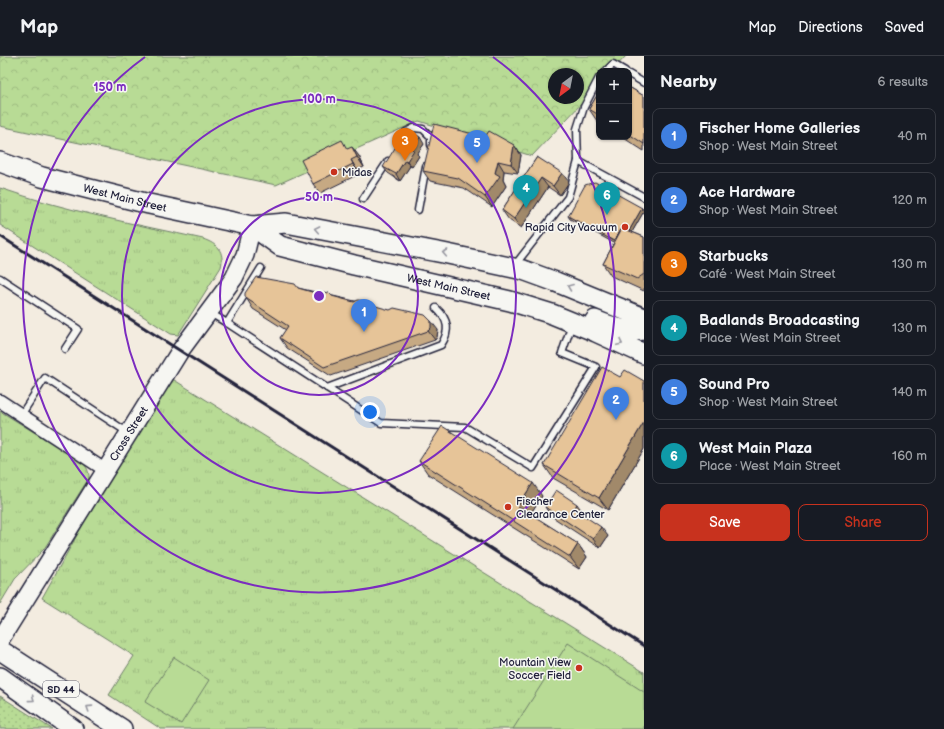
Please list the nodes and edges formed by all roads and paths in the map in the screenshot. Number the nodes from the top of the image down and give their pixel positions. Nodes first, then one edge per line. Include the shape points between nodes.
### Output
1 (609, 68) edge
2 (620, 68) edge
3 (632, 76) edge
4 (644, 82) edge
5 (596, 84) edge
6 (402, 138) edge
7 (394, 152) edge
8 (429, 152) edge
9 (428, 160) edge
10 (578, 161) junction
11 (0, 162) edge
12 (644, 197) edge
13 (363, 199) dead end
14 (418, 210) dead end
15 (252, 226) junction
16 (354, 265) junction
17 (261, 268) dead end
18 (513, 268) junction
19 (0, 278) edge
20 (606, 302) junction
21 (644, 306) edge
22 (436, 308) dead end
23 (209, 312) junction
24 (644, 318) edge
25 (227, 323) junction
26 (573, 323) junction
27 (644, 330) edge
28 (65, 349) dead end
29 (644, 354) edge
30 (327, 388) junction
31 (0, 401) edge
32 (21, 415) junction
33 (128, 433) junction
34 (105, 470) junction
35 (0, 640) edge
36 (0, 650) edge
37 (0, 677) edge
38 (73, 729) edge
39 (122, 729) edge

1 - 2 lane via 613,64
3 - 4 lane
5 - 10 lane via 584,107 577,129
6 - 8 lane via 406,132 414,128 423,129 431,137
7 - 13 lane
9 - 14 lane
10 - 12 lane
10 - 18 lane via 568,197
11 - 15 main road, West Main Street via 49,179
15 - 16 main road, West Main Street via 280,246
18 -> 15 main road, West Main Street via 286,223
15 - 23 street, Cross Street via 245,255 234,278
16 - 26 main road, West Main Street via 498,298
16 - 27 main road via 398,265 489,282 614,328
17 - 25 lane
20 -> 18 main road, West Main Street
19 - 28 lane via 78,328
20 - 21 street via 632,307
20 - 24 main road, West Main Street
22 - 30 lane via 442,314 448,329 441,345
23 - 25 lane
23 - 33 street, Cross Street via 180,351
25 - 30 lane
26 -> 29 main road, West Main Street
26 - 30 lane via 562,353 596,367 534,468 465,427 381,423
31 - 32 street
32 - 33 lane via 45,378
32 - 34 street
33 - 34 street, Cross Street
34 - 35 street, Cross Street
39 -> 36 main road, SD 44
37 -> 38 main road, SD 44

